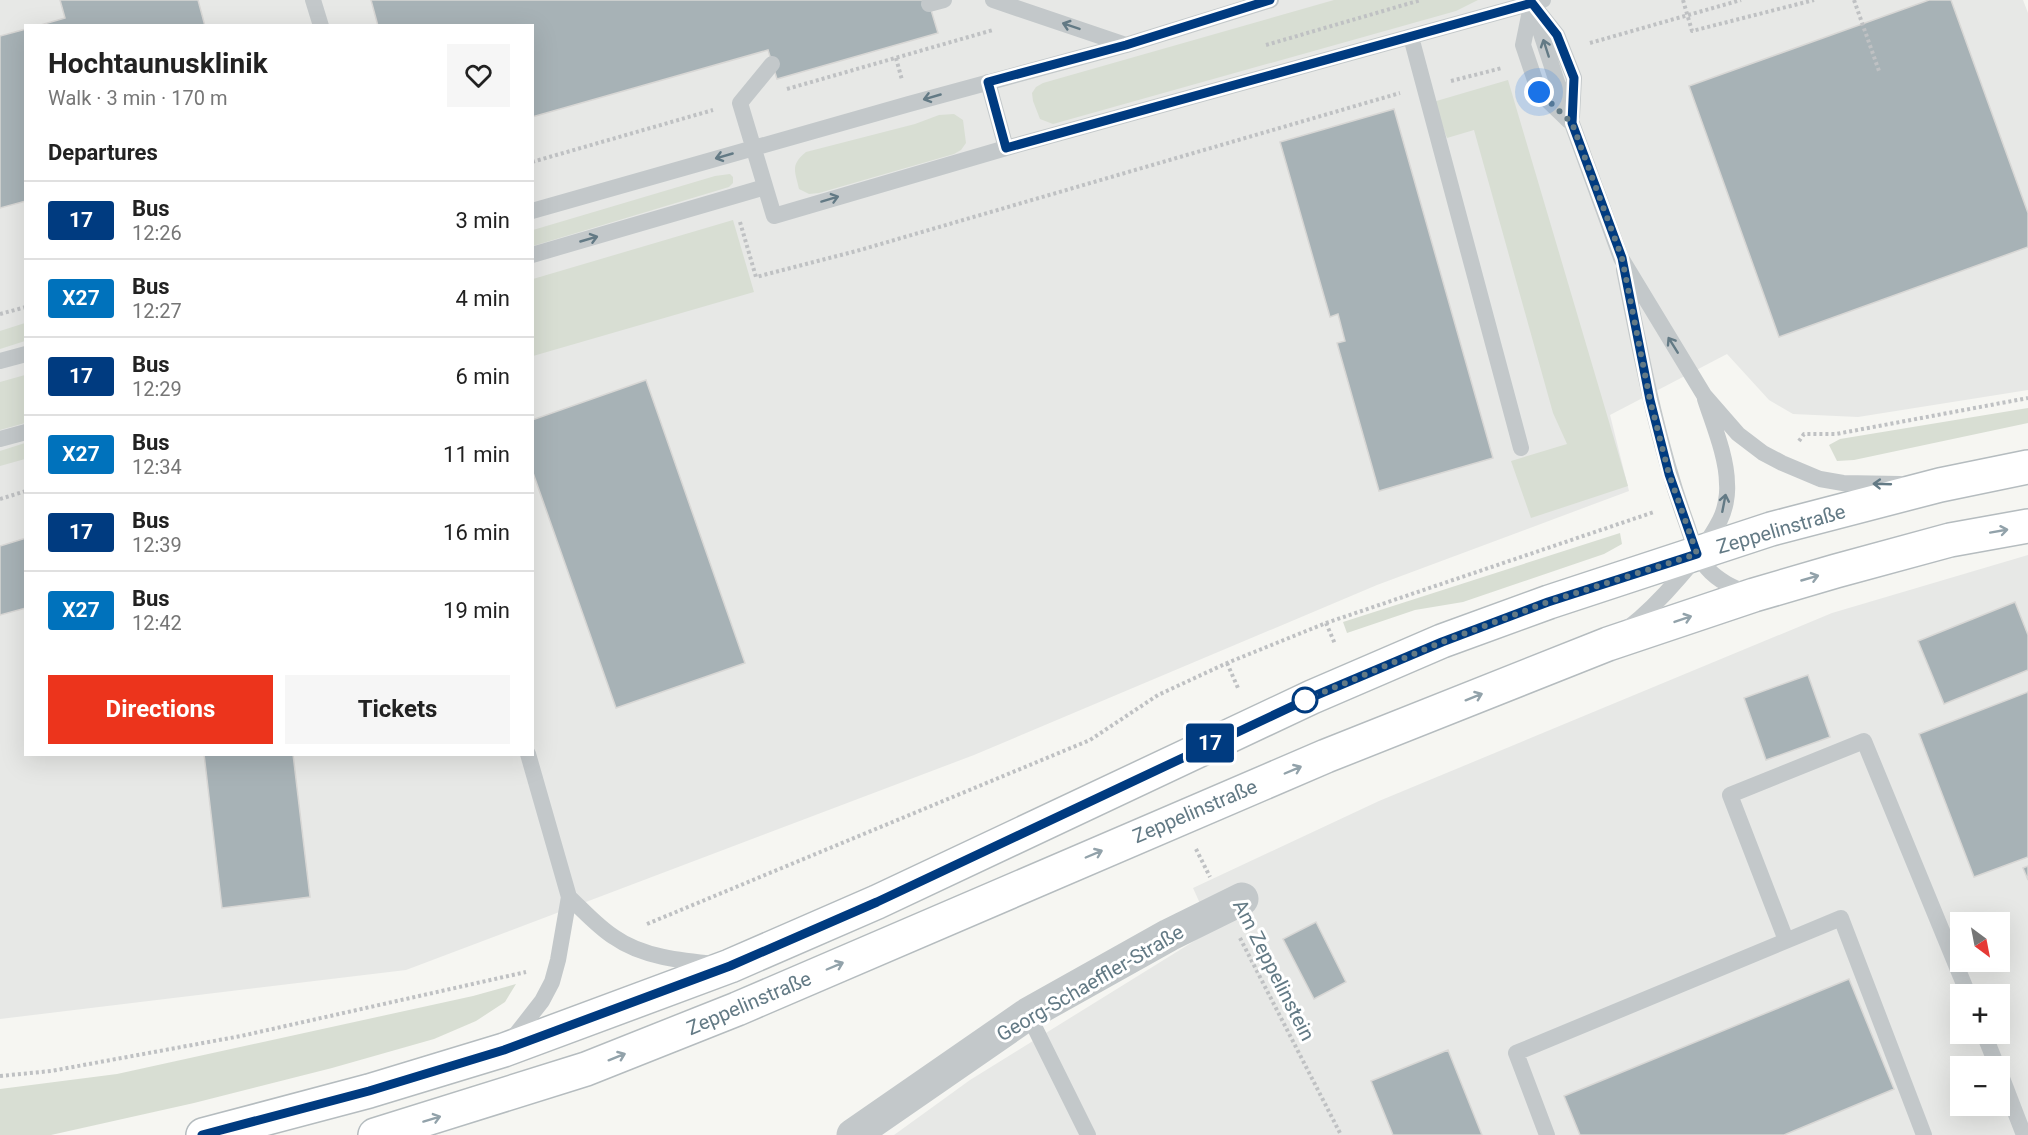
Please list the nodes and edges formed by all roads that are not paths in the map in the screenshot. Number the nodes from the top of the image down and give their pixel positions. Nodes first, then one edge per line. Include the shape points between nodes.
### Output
1 (313, 0) edge
2 (993, 0) edge
3 (1261, 1) edge
4 (1535, 1) edge
5 (320, 24) edge
6 (1411, 37) junction
7 (1126, 45) junction
8 (772, 64) dead end
9 (988, 82) junction
10 (1572, 123) junction
11 (753, 148) junction
12 (1006, 148) junction
13 (765, 187) junction
14 (534, 210) edge
15 (534, 254) edge
16 (1622, 258) junction
17 (24, 355) edge
18 (0, 361) edge
19 (1704, 395) junction
20 (24, 433) edge
21 (0, 439) edge
22 (1521, 448) dead end
23 (2028, 467) edge
24 (1940, 485) junction
25 (2028, 526) edge
26 (1697, 554) junction
27 (1754, 595) junction
28 (1608, 644) junction
29 (529, 756) edge
30 (568, 897) junction
31 (1234, 903) road end
32 (1786, 939) junction
33 (730, 966) junction
34 (1964, 984) edge
35 (1028, 1014) junction
36 (504, 1050) junction
37 (2010, 1099) edge
38 (202, 1135) edge
39 (375, 1135) edge
40 (853, 1135) edge
41 (1088, 1135) edge
42 (1547, 1135) edge
43 (1924, 1135) edge
44 (2024, 1135) edge

1 - 5 lane
7 -> 2 lane
3 - 7 lane
4 - 6 lane
4 - 10 lane via 1557,35 1574,78
4 - 10 lane via 1523,45 1539,92
6 - 12 lane
6 - 22 lane
7 - 9 lane
8 - 11 lane via 740,103
9 -> 11 lane
9 - 12 lane
10 - 16 lane
11 - 13 lane
11 -> 14 lane
13 -> 12 lane via 774,216
15 -> 13 lane
19 -> 16 lane
16 - 26 lane via 1650,400 1669,474
17 - 18 lane
24 -> 19 lane via 1820,479 1763,453 1738,434
26 -> 19 lane via 1720,519 1727,484
20 - 21 lane
23 - 24 main road, Zeppelinstraße
24 - 26 main road, Zeppelinstraße
27 -> 25 main road, Zeppelinstraße via 1950,540
26 - 27 lane via 1716,577
26 - 28 lane via 1644,614
26 - 33 main road, Zeppelinstraße via 1548,602 1312,697 877,902
28 -> 27 main road, Zeppelinstraße
39 -> 28 main road, Zeppelinstraße via 586,1069 737,1009 1326,756
29 - 30 lane
30 - 33 lane via 614,938 645,952
30 - 36 lane via 552,982
31 - 35 street, Georg-Schaeffler-Straße
32 - 34 lane via 1730,795 1864,741
32 - 42 lane via 1516,1053
32 - 43 lane via 1841,918
33 - 36 main road, Zeppelinstraße
35 - 40 street, Georg-Schaeffler-Straße
35 - 41 lane
36 - 38 main road, Zeppelinstraße
37 - 44 lane

